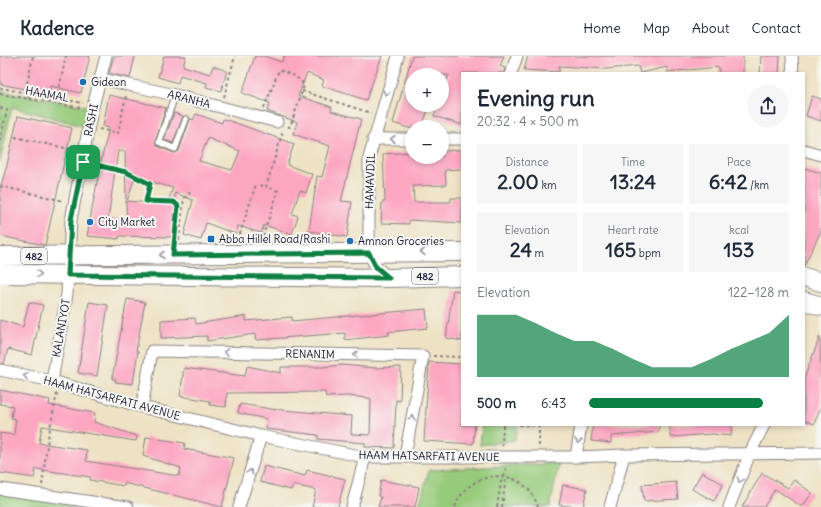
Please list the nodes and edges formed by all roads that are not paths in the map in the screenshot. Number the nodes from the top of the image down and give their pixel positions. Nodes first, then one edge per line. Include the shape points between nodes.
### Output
1 (106, 56) edge
2 (396, 56) edge
3 (517, 56) edge
4 (792, 56) edge
5 (511, 72) edge
6 (793, 72) edge
7 (101, 79) junction
8 (175, 95) junction
9 (186, 119) dead end
10 (276, 122) dead end
11 (373, 139) junction
12 (405, 139) edge
13 (449, 139) edge
14 (461, 139) edge
15 (805, 150) edge
16 (821, 155) edge
17 (461, 252) edge
18 (369, 253) junction
19 (0, 256) edge
20 (68, 256) junction
21 (0, 274) edge
22 (68, 275) junction
23 (461, 276) edge
24 (805, 277) edge
25 (389, 278) junction
26 (821, 282) edge
27 (805, 301) edge
28 (821, 306) edge
29 (0, 370) edge
30 (55, 382) junction
31 (142, 407) junction
32 (581, 426) edge
33 (764, 426) edge
34 (260, 436) junction
35 (750, 453) junction
36 (821, 453) edge
37 (624, 454) junction
38 (405, 456) junction
39 (365, 457) junction
40 (576, 457) junction
41 (0, 489) edge
42 (128, 507) edge
43 (239, 507) edge
44 (352, 507) edge
45 (610, 507) edge
46 (730, 507) edge

1 - 7 street, RASHI
2 -> 11 street, HAMAVDIL
3 - 5 street
4 - 6 street
7 - 8 street, ARANHA
7 - 20 street, RASHI via 89,127
8 - 9 lane via 159,142 175,149
8 - 10 street, ARANHA
12 -> 11 street
11 - 18 street, HAMAVDIL via 369,158
13 - 14 street
15 - 16 street
17 -> 18 main road, 482
18 -> 20 main road, 482
18 - 25 street via 376,267
19 - 20 main road, 482
20 - 22 street, KALANIYOT
21 -> 22 main road, 482
22 - 25 main road, 482
22 - 30 street, KALANIYOT
23 - 25 main road, 482
24 - 26 main road
27 - 28 main road
30 -> 29 street, HAAM HATSARFATI AVENUE
30 - 31 street, HAAM HATSARFATI AVENUE
31 - 34 street, HAAM HATSARFATI AVENUE
38 -> 31 street, RENANIM via 423,356 152,351
32 -> 40 street
33 - 35 street
34 - 39 street, HAAM HATSARFATI AVENUE
43 -> 34 street
35 - 36 street, HAAM HATSARFATI AVENUE
35 - 37 street, HAAM HATSARFATI AVENUE
35 -> 46 street
37 - 40 street, HAAM HATSARFATI AVENUE
37 - 45 street
38 - 39 street, HAAM HATSARFATI AVENUE
38 - 40 street, HAAM HATSARFATI AVENUE
39 - 44 street
41 - 42 street

